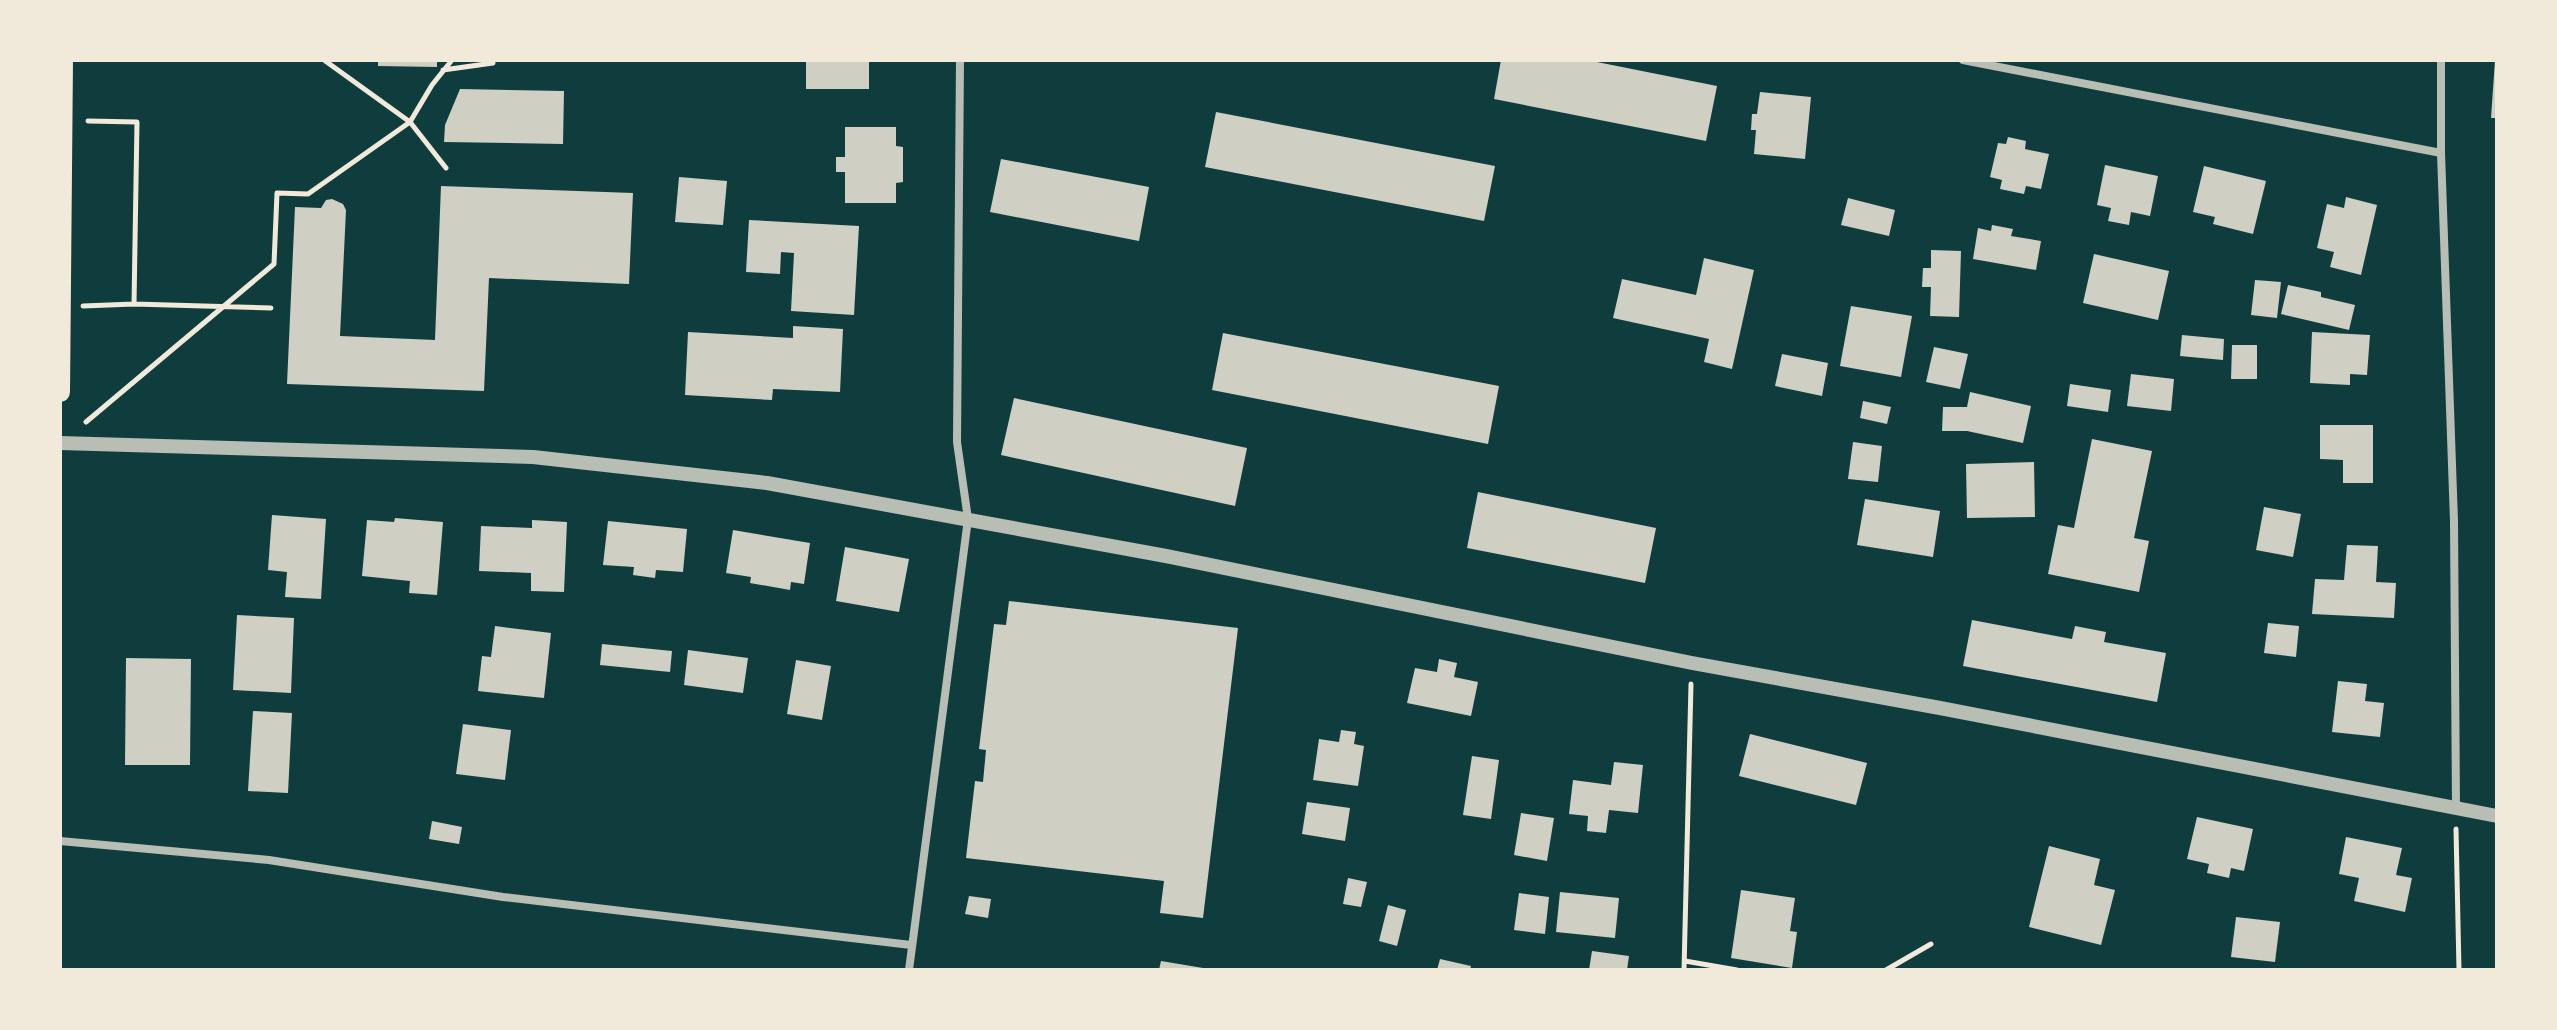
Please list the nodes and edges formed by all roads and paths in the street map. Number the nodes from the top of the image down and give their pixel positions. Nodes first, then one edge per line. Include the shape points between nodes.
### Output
1 (63, 60) edge
2 (324, 60) edge
3 (452, 60) edge
4 (960, 60) edge
5 (1963, 60) edge
6 (2441, 60) edge
7 (493, 63) dead end
8 (443, 70) junction
9 (63, 121) junction
10 (410, 122) junction
11 (2441, 153) junction
12 (446, 168) dead end
13 (134, 304) junction
14 (60, 307) edge
15 (223, 307) junction
16 (271, 308) dead end
17 (60, 392) edge
18 (83, 424) dead end
19 (60, 443) edge
20 (968, 519) junction
21 (1692, 663) junction
22 (2456, 808) junction
23 (2497, 816) edge
24 (60, 841) edge
25 (1931, 944) dead end
26 (911, 945) junction
27 (1685, 961) junction
28 (909, 970) edge
29 (1684, 970) edge
30 (1737, 970) edge
31 (1886, 970) edge
32 (2459, 970) edge

1 - 9 main road
2 - 10 path
3 - 8 path
4 - 20 street via 957,442
5 - 11 street
6 - 11 street
7 - 8 path
8 - 10 path
9 - 13 path via 137,122
9 - 14 main road
10 - 12 path
10 - 15 path via 308,194 277,193 274,264
11 - 22 street via 2454,521
13 - 14 path
13 - 15 path
14 - 17 main road
15 - 16 path
15 - 18 path
19 - 20 street via 533,457 767,483
20 - 21 street
20 - 26 street
21 - 22 street
21 - 27 path
22 - 23 street
22 - 32 path
24 - 26 street via 269,860 503,897
25 - 31 path
26 - 28 street
27 - 29 path
27 - 30 path

